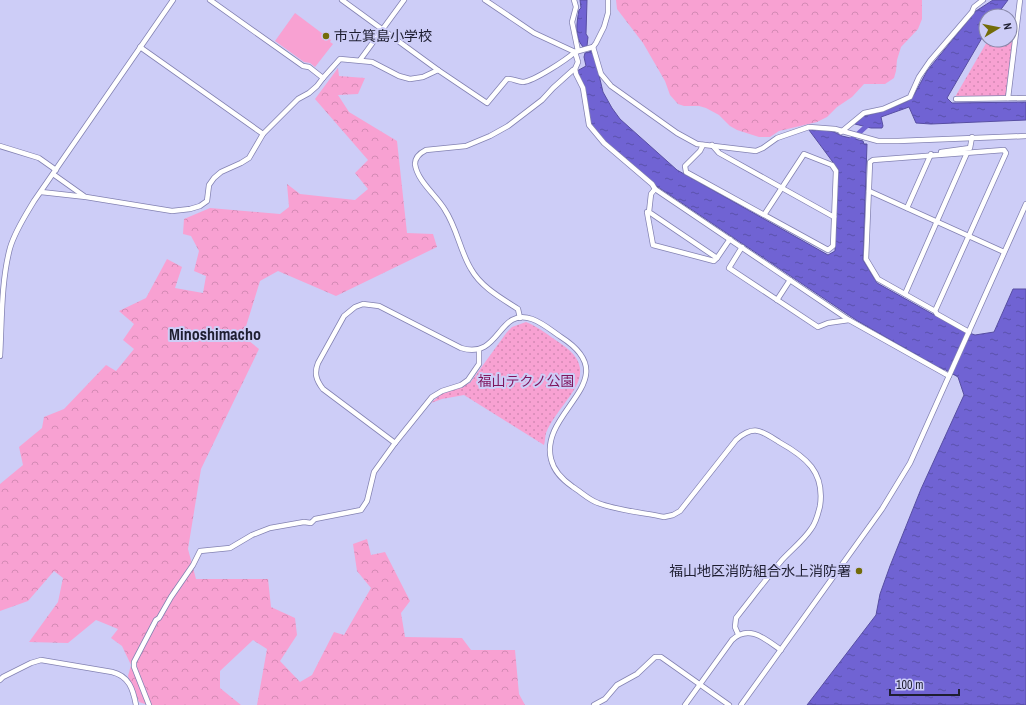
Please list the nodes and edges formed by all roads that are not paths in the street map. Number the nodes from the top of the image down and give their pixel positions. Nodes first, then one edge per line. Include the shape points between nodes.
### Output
1 (173, 0) edge
2 (210, 0) edge
3 (342, 0) edge
4 (404, 0) edge
5 (485, 0) edge
6 (574, 0) edge
7 (608, 0) edge
8 (983, 0) edge
9 (1020, 0) edge
10 (383, 29) junction
11 (140, 47) junction
12 (593, 47) junction
13 (576, 52) junction
14 (360, 60) junction
15 (575, 69) junction
16 (438, 70) junction
17 (323, 78) junction
18 (1008, 98) junction
19 (1026, 98) edge
20 (956, 99) dead end
21 (843, 132) junction
22 (263, 134) junction
23 (1026, 136) edge
24 (972, 137) junction
25 (703, 145) junction
26 (712, 145) junction
27 (0, 146) edge
28 (967, 153) junction
29 (930, 156) junction
30 (55, 172) junction
31 (782, 187) junction
32 (655, 189) junction
33 (869, 191) junction
34 (41, 192) junction
35 (86, 197) junction
36 (1026, 204) edge
37 (908, 208) junction
38 (648, 212) junction
39 (764, 216) junction
40 (834, 217) junction
41 (937, 222) junction
42 (968, 236) junction
43 (730, 239) junction
44 (742, 247) junction
45 (1004, 252) junction
46 (717, 258) junction
47 (790, 280) junction
48 (905, 294) junction
49 (777, 300) junction
50 (935, 311) junction
51 (520, 318) junction
52 (849, 320) junction
53 (968, 332) junction
54 (479, 350) junction
55 (0, 356) edge
56 (949, 374) junction
57 (395, 443) junction
58 (738, 634) junction
59 (781, 650) junction
60 (0, 680) edge
61 (700, 685) junction
62 (136, 705) edge
63 (149, 705) edge
64 (594, 705) edge
65 (685, 705) edge
66 (729, 705) edge
67 (741, 705) edge

1 - 11 street
2 - 17 street
3 - 10 street
4 - 10 street
5 - 13 street via 534,33
6 - 13 street via 576,7 572,22
7 - 12 street via 604,27
8 - 21 street via 974,7 930,61 910,96 883,109 864,113
9 - 18 street
10 - 14 street
10 - 16 street
11 - 22 street
11 - 30 street
12 - 13 street
12 - 25 street via 601,74 610,86 689,140
13 - 15 street via 578,62
13 - 16 street via 530,80 522,82 508,79 487,103
14 - 16 street via 372,62 410,79
14 - 17 street via 340,59
15 - 32 street via 583,88 591,128
15 - 51 street via 542,100 508,126 478,142 466,146 426,150 416,158 417,171 445,209 471,269 482,283 518,309
17 - 22 street
18 - 19 street
18 - 20 street
21 - 24 street via 878,141
21 - 26 street via 808,127 777,138 756,151
22 - 35 street via 249,158 214,178 209,185 207,201 200,206 172,210
23 - 24 street
24 - 29 street via 970,148 932,153
25 - 26 street
25 - 39 street via 685,166 686,172
26 - 31 street via 719,153
27 - 30 street via 39,158
28 - 29 street
28 - 41 street
28 - 42 street via 1004,150 1006,152
29 - 33 street via 873,160 870,162
29 - 37 street
30 - 34 street
30 - 35 street
31 - 39 street
31 - 40 street
31 - 40 street via 804,154 832,165 836,170
32 - 38 street via 651,194
32 - 43 street
33 - 37 street
33 - 48 street via 866,259 878,279
34 - 35 street
34 - 55 street via 18,227 10,247 5,275
36 - 45 street
37 - 41 street
38 - 46 street
38 - 46 street via 653,245 714,261
39 - 40 street via 828,250 832,246
41 - 42 street
41 - 48 street
42 - 45 street
42 - 50 street
43 - 44 street
43 - 46 street
44 - 47 street
44 - 49 street via 729,268
45 - 53 street
47 - 49 street
47 - 52 street
48 - 50 street
49 - 52 street via 818,327
50 - 53 street
51 - 54 street via 508,322 494,340
51 - 58 street via 539,322 573,344 581,353 586,372 584,384 553,431 549,452 556,472 597,503 664,517 673,515 680,510 736,440 744,432 752,430 765,433 798,453 814,471 821,495 812,529 782,560 736,618
52 - 56 street
53 - 56 street
54 - 57 street via 479,364 468,380 432,397
54 - 57 street via 469,351 460,348 379,306 363,304 344,316 318,363 315,371 317,381 323,389
56 - 59 street via 910,463 882,509
57 - 63 street via 374,472 367,502 361,510 315,519 311,523 270,528 230,548 200,551 156,620 134,662
58 - 59 street via 748,632 761,636
58 - 61 street
59 - 67 street
60 - 62 street via 41,660 118,673 126,678
61 - 64 street via 661,656 655,657 637,674 617,685 606,699
61 - 65 street
61 - 66 street

